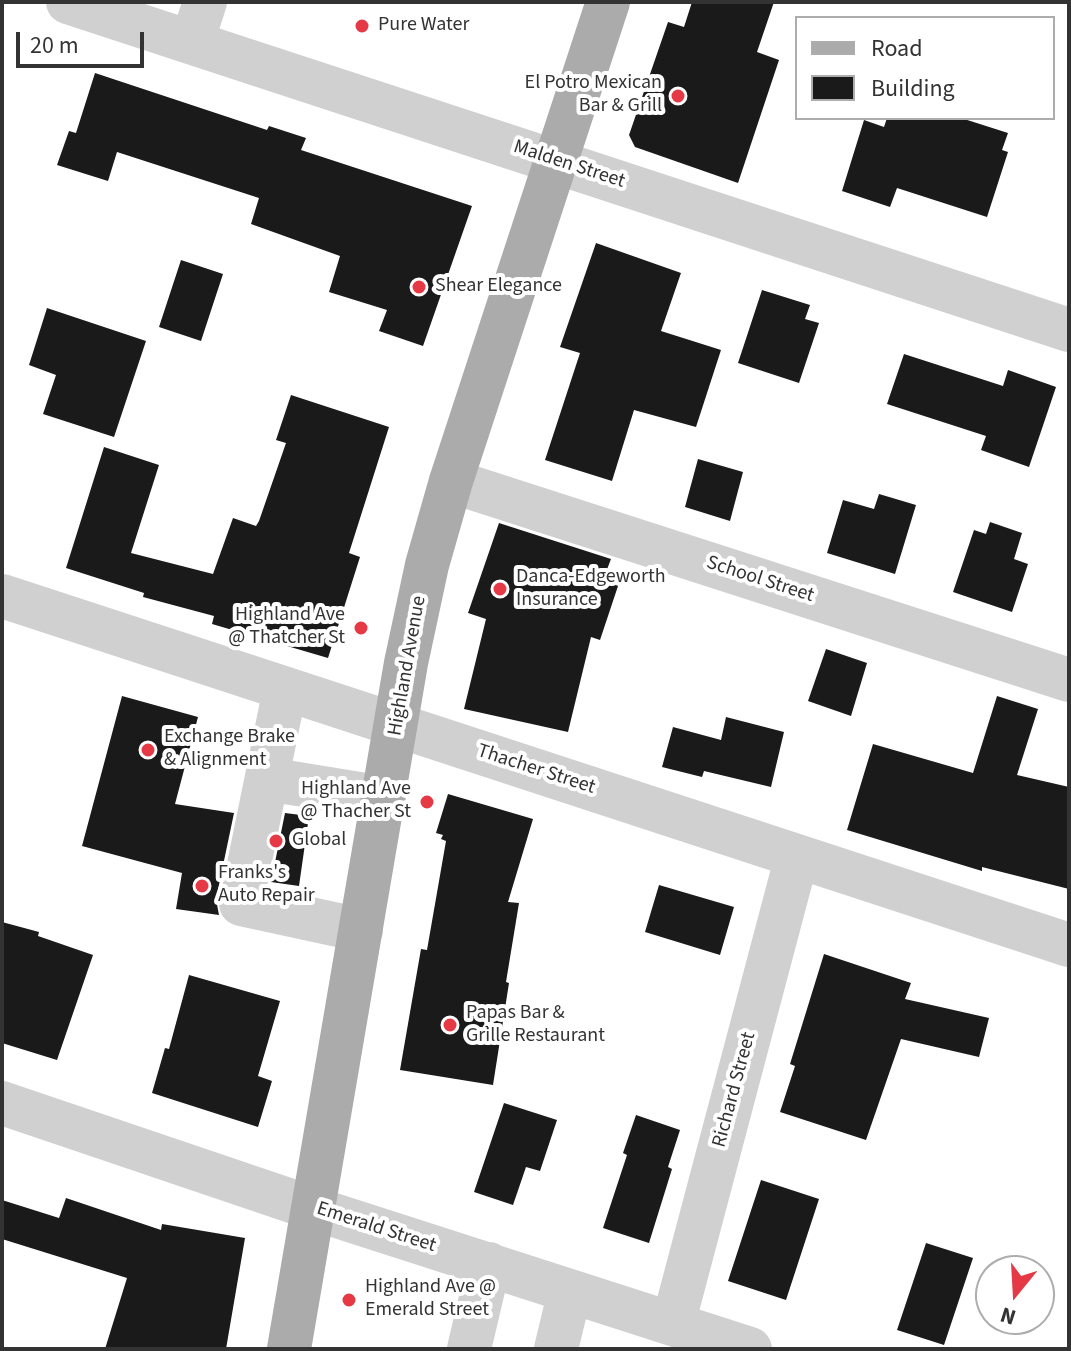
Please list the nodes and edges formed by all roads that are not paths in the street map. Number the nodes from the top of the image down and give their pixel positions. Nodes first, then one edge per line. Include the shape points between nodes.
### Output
1 (68, 2) edge
2 (608, 2) edge
3 (198, 22) edge
4 (556, 161) junction
5 (1069, 330) edge
6 (451, 481) junction
7 (2, 596) edge
8 (1069, 680) edge
9 (285, 689) junction
10 (397, 725) junction
11 (267, 779) junction
12 (384, 798) junction
13 (797, 856) junction
14 (361, 930) junction
15 (1069, 945) edge
16 (2, 1103) edge
17 (312, 1208) junction
18 (489, 1264) junction
19 (570, 1291) junction
20 (673, 1324) junction
21 (289, 1349) edge
22 (469, 1349) edge
23 (556, 1349) edge
24 (750, 1349) edge

1 - 3 street, Malden Street
2 - 4 main road, Highland Avenue
3 - 4 street, Malden Street
4 - 5 street, Malden Street
4 - 6 main road, Highland Avenue
6 - 8 street, School Street
6 - 10 main road, Highland Avenue via 427,565
7 - 9 street, Thacher Street
9 - 10 street, Thacher Street
9 - 11 street
10 - 12 main road, Highland Avenue
10 - 13 street, Thacher Street
11 - 12 street
11 - 14 street via 241,904
12 - 14 main road, Highland Avenue
13 - 15 street, Thacher Street
13 - 20 street, Richard Street
14 - 17 main road, Highland Avenue
16 - 17 street, Emerald Street
17 - 18 street, Emerald Street
17 - 21 main road, Highland Avenue
18 - 19 street, Emerald Street
18 - 22 street
19 - 20 street, Emerald Street
19 - 23 street
20 - 24 street, Emerald Street

